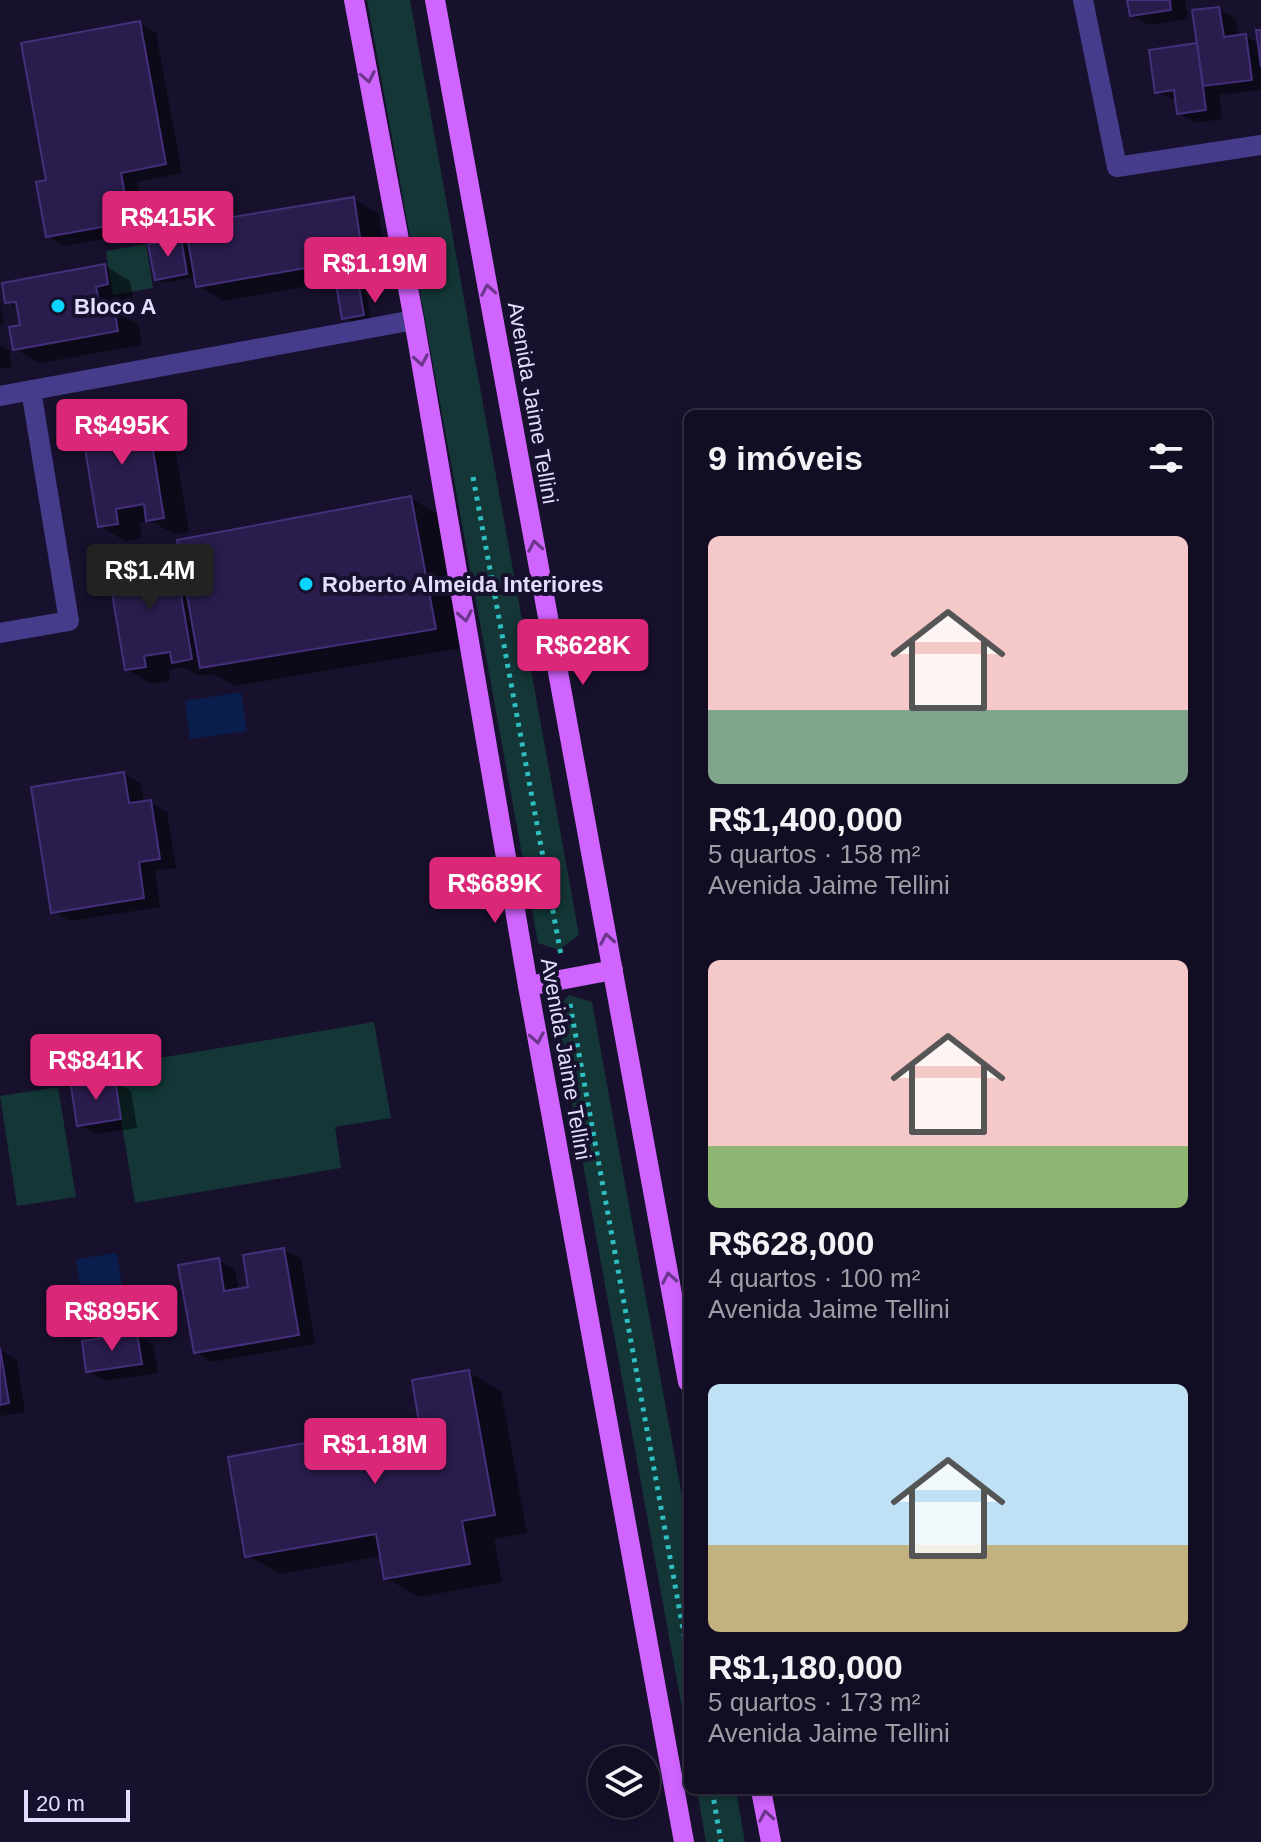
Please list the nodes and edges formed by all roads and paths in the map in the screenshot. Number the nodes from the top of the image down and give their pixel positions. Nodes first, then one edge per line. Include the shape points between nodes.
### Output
1 (354, 0) edge
2 (435, 0) edge
3 (1083, 0) edge
4 (1261, 145) edge
5 (414, 320) junction
6 (31, 390) junction
7 (0, 396) edge
8 (471, 466) dead end
9 (0, 633) edge
10 (613, 970) junction
11 (566, 979) junction
12 (528, 986) junction
13 (684, 1360) edge
14 (684, 1635) edge
15 (713, 1794) edge
16 (762, 1794) edge
17 (684, 1842) edge
18 (721, 1842) edge
19 (771, 1842) edge

1 -> 5 main road, Avenida Jaime Tellini
10 -> 2 main road, Avenida Jaime Tellini
3 - 4 street via 1117,167
5 - 6 street
5 -> 12 main road, Avenida Jaime Tellini
6 - 7 street
6 - 9 street via 69,621
8 - 11 path
10 - 11 main road
13 -> 10 main road, Avenida Jaime Tellini
11 - 12 main road
11 - 14 path
12 -> 17 main road, Avenida Jaime Tellini
15 - 18 path
19 -> 16 main road

